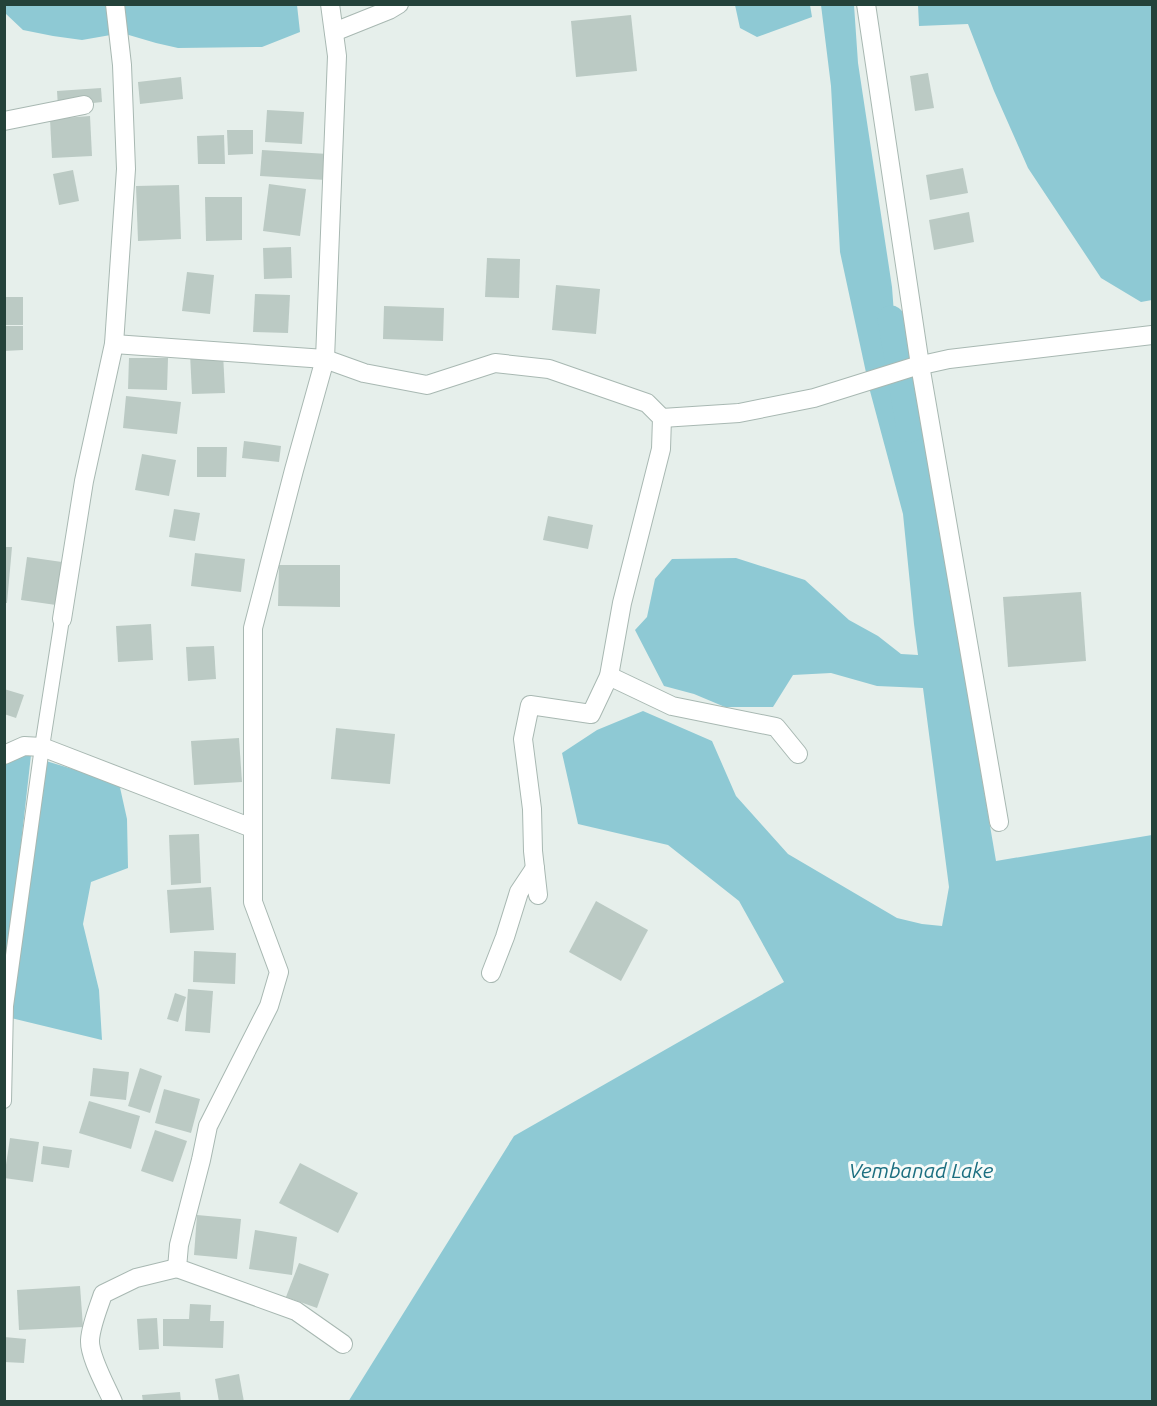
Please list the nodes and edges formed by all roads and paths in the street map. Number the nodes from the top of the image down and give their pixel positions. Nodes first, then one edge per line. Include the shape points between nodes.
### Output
1 (115, 4) edge
2 (330, 4) edge
3 (399, 4) edge
4 (866, 4) edge
5 (334, 32) junction
6 (84, 105) dead end
7 (4, 121) edge
8 (1152, 335) edge
9 (114, 344) junction
10 (325, 359) junction
11 (917, 366) junction
12 (662, 418) junction
13 (62, 619) joint
14 (609, 676) junction
15 (42, 747) junction
16 (798, 754) dead end
17 (4, 755) edge
18 (999, 822) dead end
19 (252, 828) junction
20 (535, 868) junction
21 (538, 895) dead end
22 (491, 972) dead end
23 (4, 1101) edge
24 (177, 1268) junction
25 (343, 1344) dead end
26 (113, 1401) edge

1 - 9 street via 126,169
2 - 5 street
3 - 5 street
4 - 11 street
5 - 10 street via 337,56
6 - 7 street
8 - 11 street
9 - 10 street
9 - 13 street via 84,481
10 - 12 street via 364,373 427,386 495,363 549,369 647,404
10 - 19 street via 253,628
11 - 12 street via 814,398 740,413
11 - 18 street
12 - 14 street via 661,449 622,603
13 - 15 lane
14 - 16 street via 672,706 776,727
14 - 20 street via 591,714 530,705 523,739
15 - 17 street via 24,746
15 - 19 street
15 - 23 lane via 6,1006
19 - 24 street via 253,902 279,972 269,1006 208,1126
20 - 21 street
20 - 22 street via 519,892
24 - 25 street via 296,1311
24 - 26 street via 136,1278 103,1294 90,1341

